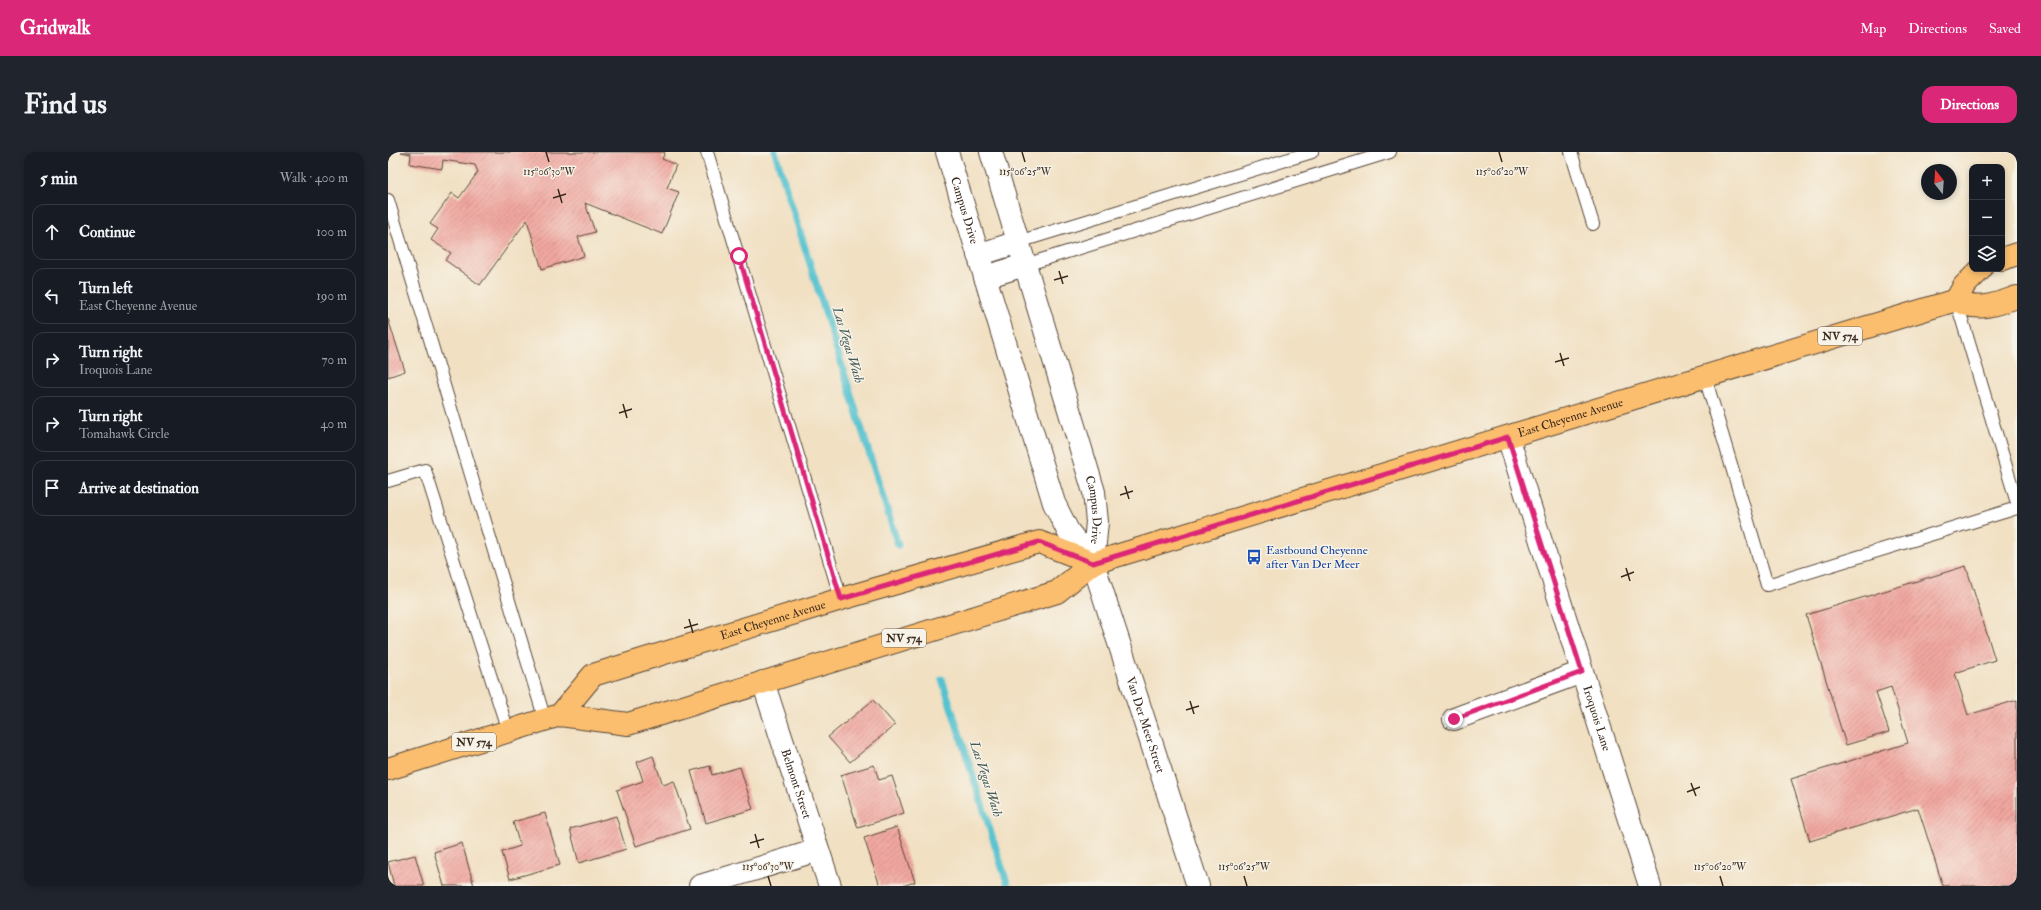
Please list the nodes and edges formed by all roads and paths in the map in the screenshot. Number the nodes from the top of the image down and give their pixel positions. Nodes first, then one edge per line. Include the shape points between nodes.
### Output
1 (707, 152) edge
2 (947, 152) edge
3 (991, 152) edge
4 (1312, 152) edge
5 (1390, 152) edge
6 (1571, 152) edge
7 (388, 200) edge
8 (1593, 224) dead end
9 (1018, 242) junction
10 (2017, 254) edge
11 (978, 255) junction
12 (2005, 258) edge
13 (1025, 265) junction
14 (1978, 272) edge
15 (985, 277) junction
16 (2017, 298) edge
17 (1956, 300) junction
18 (1705, 377) junction
19 (1508, 437) junction
20 (388, 481) edge
21 (2017, 504) edge
22 (2017, 508) edge
23 (1093, 563) junction
24 (841, 599) junction
25 (1582, 672) junction
26 (762, 682) junction
27 (552, 717) junction
28 (1454, 719) dead end
29 (508, 731) junction
30 (388, 769) edge
31 (818, 850) junction
32 (700, 886) edge
33 (830, 886) edge
34 (1198, 886) edge
35 (1650, 886) edge

1 - 24 lane
2 - 11 street, Campus Drive
3 - 9 street, Campus Drive
4 - 9 lane
5 - 13 lane
6 - 8 lane
7 - 27 lane
9 - 11 street
9 - 13 street, Campus Drive
10 - 12 main road
11 - 15 street, Campus Drive
13 - 15 street
13 - 23 street, Campus Drive via 1094,492 1097,522
14 - 17 main road via 1964,286
15 - 23 street, Campus Drive via 1054,503 1068,531
16 - 17 main road via 1983,308 1964,306
17 - 18 main road, East Cheyenne Avenue / NV 574
17 - 21 lane
18 - 19 main road, East Cheyenne Avenue / NV 574
18 - 22 lane via 1767,586
19 - 23 main road, East Cheyenne Avenue / NV 574
19 - 25 street, Iroquois Lane
20 - 29 lane via 425,470
23 - 24 main road, East Cheyenne Avenue via 1039,542
23 - 26 main road, East Cheyenne Avenue / NV 574 via 1057,592
23 - 34 street, Van Der Meer Street
24 - 27 main road, East Cheyenne Avenue via 593,675
25 - 28 street
25 - 35 street, Iroquois Lane
26 - 27 main road, East Cheyenne Avenue / NV 574 via 628,724
26 - 31 street, Belmont Street
27 - 29 main road, East Cheyenne Avenue / NV 574
29 - 30 main road, East Cheyenne Avenue / NV 574
31 - 32 street
31 - 33 street, Belmont Street

